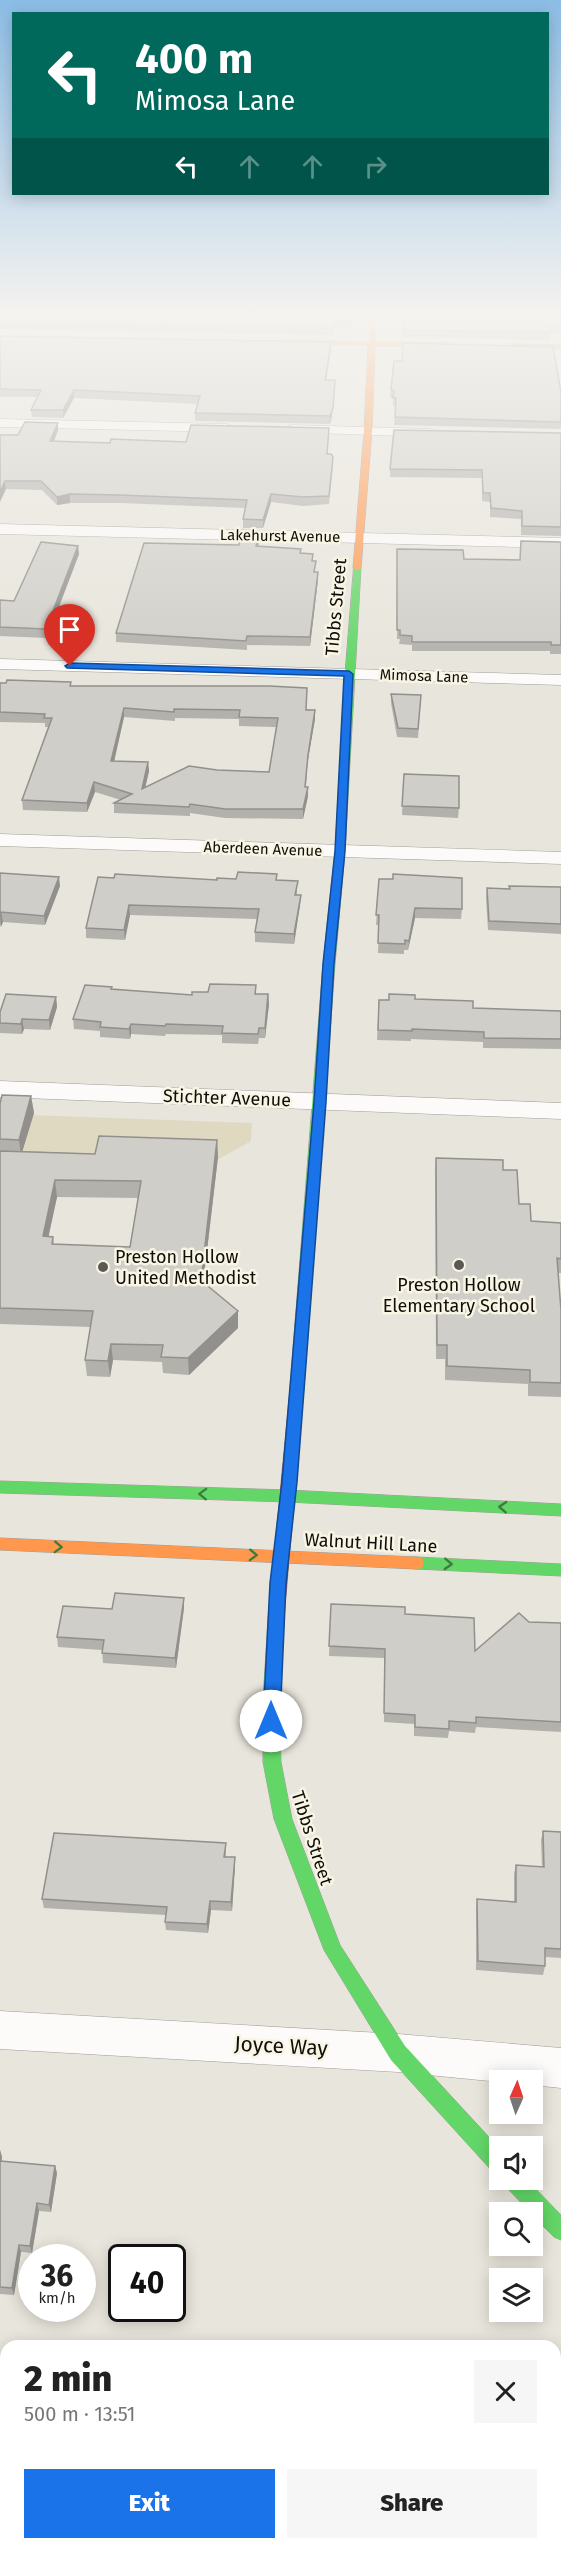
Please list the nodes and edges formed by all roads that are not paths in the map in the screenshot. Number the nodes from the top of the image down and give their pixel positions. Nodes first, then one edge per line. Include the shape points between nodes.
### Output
1 (368, 433) edge
2 (0, 529) edge
3 (360, 538) junction
4 (561, 543) edge
5 (0, 664) edge
6 (349, 674) junction
7 (561, 680) edge
8 (0, 840) edge
9 (340, 851) junction
10 (561, 858) edge
11 (0, 1089) edge
12 (320, 1102) junction
13 (561, 1110) edge
14 (0, 1487) edge
15 (288, 1496) junction
16 (561, 1510) edge
17 (0, 1544) edge
18 (280, 1556) junction
19 (561, 1569) edge
20 (0, 2030) edge
21 (398, 2053) junction
22 (561, 2068) edge
23 (489, 2153) edge
24 (523, 2190) edge
25 (561, 2230) edge

1 - 3 street, Tibbs Street
2 - 3 street, Lakehurst Avenue
3 - 4 street, Lakehurst Avenue
3 - 6 street, Tibbs Street
5 - 6 street, Mimosa Lane
6 - 7 street, Mimosa Lane
6 - 9 street, Tibbs Street
8 - 9 street, Aberdeen Avenue
9 - 10 street, Aberdeen Avenue
9 - 12 street, Tibbs Street
11 - 12 street, Stichter Avenue
12 - 13 street, Stichter Avenue
12 - 15 street, Tibbs Street
15 -> 14 street
16 -> 15 street
15 - 18 street, Tibbs Street
17 -> 18 street, Walnut Hill Lane
18 -> 19 street, Walnut Hill Lane
18 - 21 street, Tibbs Street via 271,1700 272,1762 283,1819 333,1950
20 - 21 street, Joyce Way
21 - 22 street, Joyce Way
21 - 23 street, Tibbs Street
24 - 25 street

